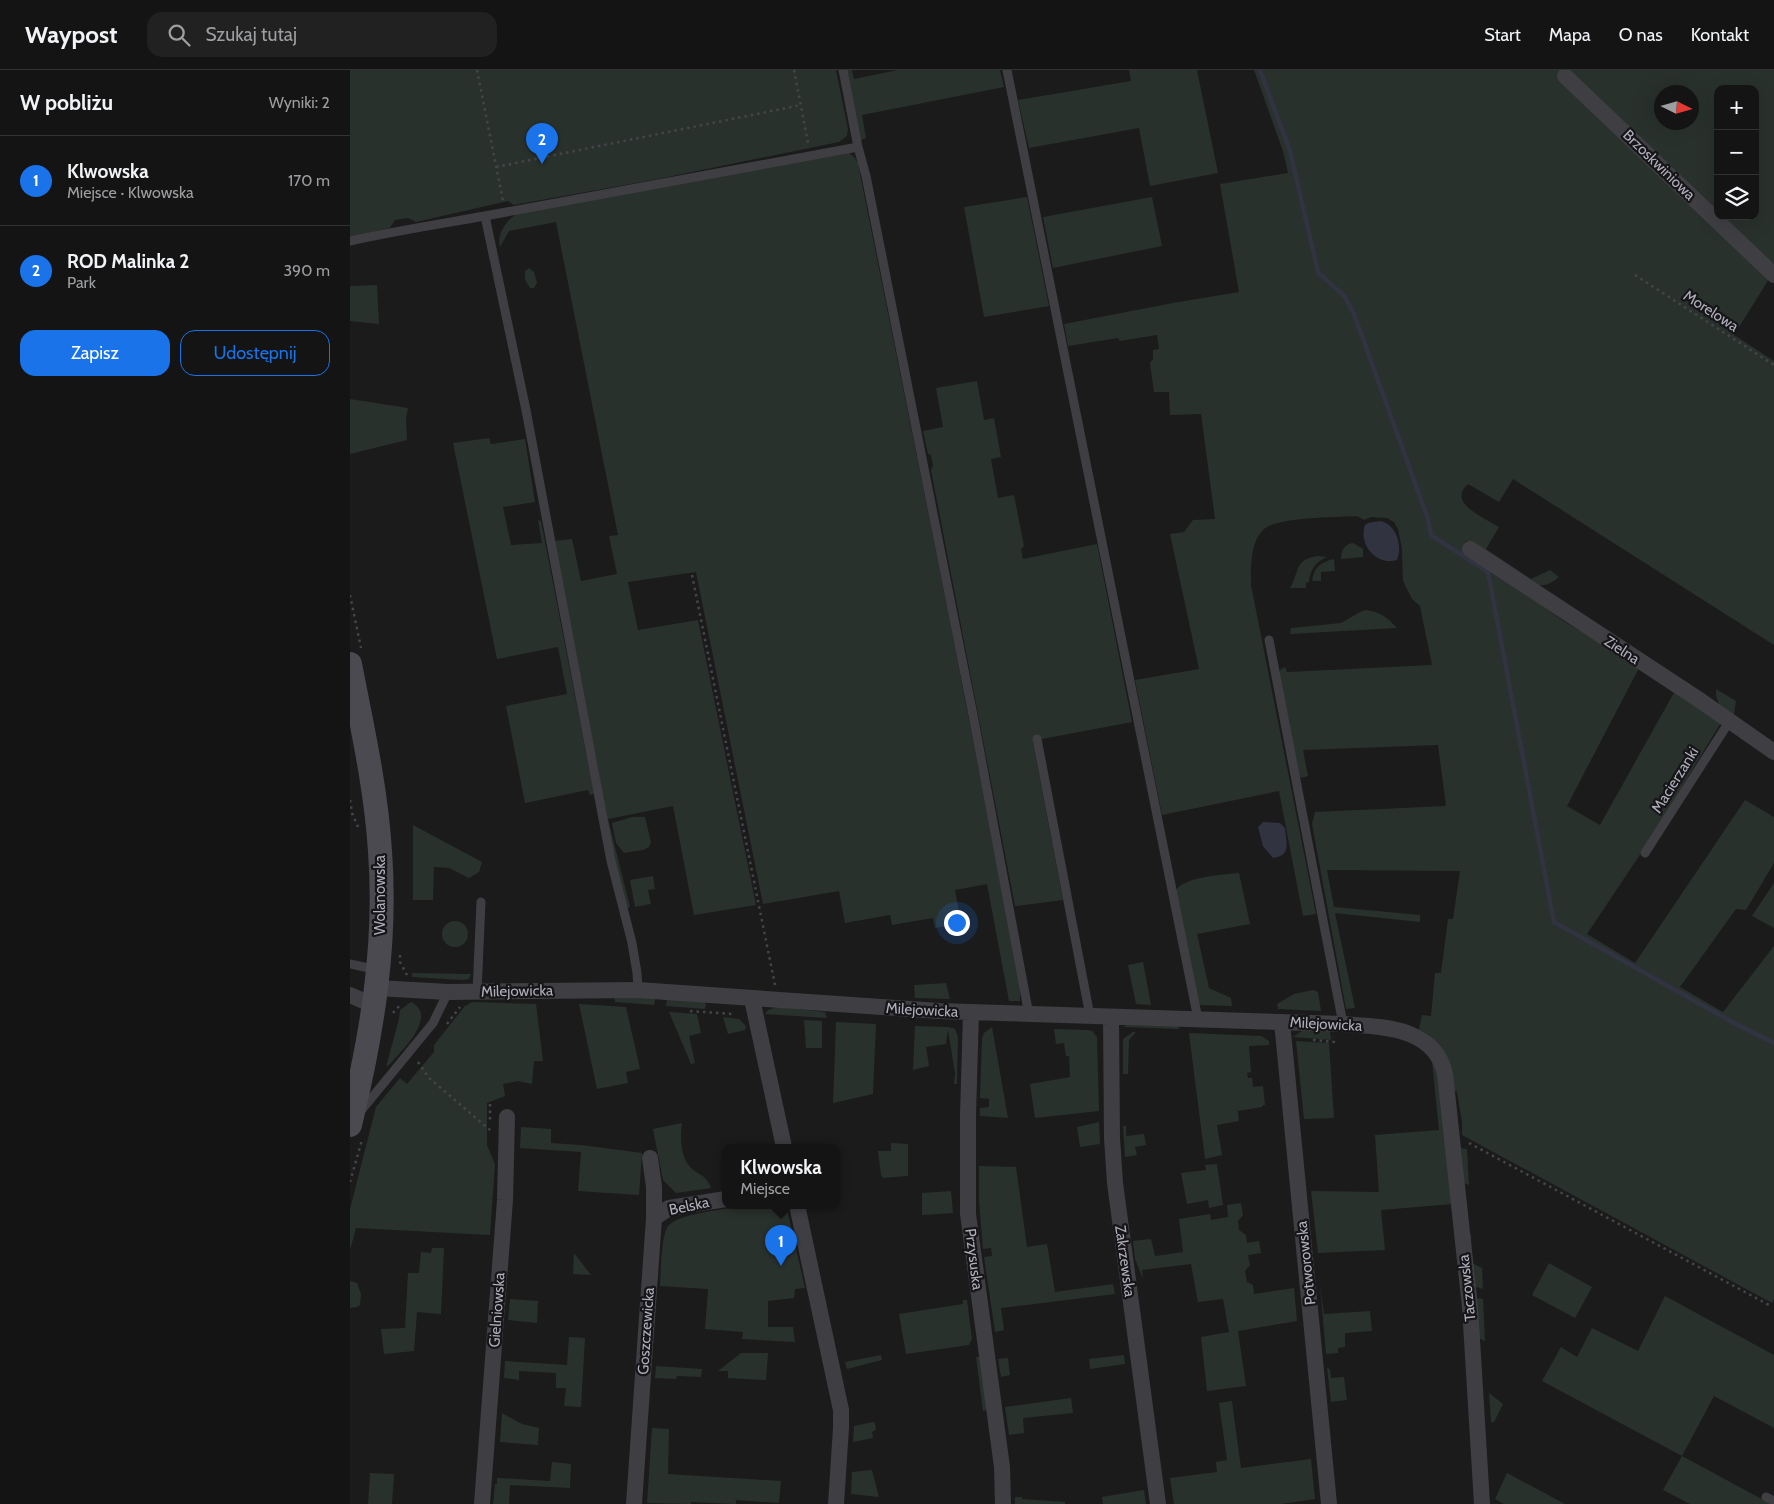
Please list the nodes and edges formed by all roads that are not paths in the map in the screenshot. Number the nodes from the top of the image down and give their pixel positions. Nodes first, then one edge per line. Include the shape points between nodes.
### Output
1 (843, 70) edge
2 (1007, 70) edge
3 (1565, 76) dead end
4 (858, 146) junction
5 (485, 216) junction
6 (350, 240) edge
7 (1774, 275) edge
8 (1470, 549) dead end
9 (1269, 640) dead end
10 (350, 664) edge
11 (353, 698) edge
12 (1729, 722) junction
13 (1037, 739) dead end
14 (1774, 752) edge
15 (1645, 853) dead end
16 (481, 902) dead end
17 (350, 964) edge
18 (376, 988) junction
19 (638, 990) junction
20 (448, 992) junction
21 (477, 992) junction
22 (350, 995) edge
23 (752, 999) junction
24 (971, 1013) junction
25 (1030, 1015) junction
26 (1090, 1016) junction
27 (1111, 1017) junction
28 (1198, 1019) junction
29 (1282, 1022) junction
30 (1343, 1024) junction
31 (1445, 1074) joint
32 (507, 1117) dead end
33 (350, 1124) edge
34 (783, 1144) edge
35 (650, 1158) dead end
36 (722, 1204) edge
37 (798, 1209) edge
38 (654, 1218) junction
39 (482, 1504) edge
40 (634, 1504) edge
41 (836, 1504) edge
42 (1003, 1504) edge
43 (1158, 1504) edge
44 (1330, 1504) edge
45 (1482, 1504) edge

1 - 4 lane
2 - 28 lane
3 - 7 street, Brzoskwiniowa
4 - 5 lane
4 - 25 lane via 970,696
5 - 6 lane
5 - 19 lane via 526,410 607,844 634,951
8 - 12 street, Zielna
9 - 30 lane
10 - 11 street, Wolanowska
11 - 18 street, Wolanowska via 372,777 380,853 382,900
12 - 14 street, Zielna
12 - 15 lane, Macierzanki
13 - 26 lane
16 - 21 lane
17 - 18 lane
18 - 20 street, Milejowicka
18 - 22 street
18 - 33 street, Wolanowska via 367,1050
19 - 21 street, Milejowicka
19 - 23 street, Milejowicka
20 - 21 street, Milejowicka
20 - 33 lane via 433,1024
23 - 24 street, Milejowicka
23 - 34 street
24 - 25 street, Milejowicka
24 - 42 street, Przysuska via 968,1214 1002,1467
25 - 26 street, Milejowicka
26 - 27 street, Milejowicka
27 - 28 street, Milejowicka
27 - 43 street, Zakrzewska via 1112,1138 1116,1183
28 - 29 street, Milejowicka
29 - 30 street, Milejowicka
29 - 44 street, Potworowska
30 - 31 street, Milejowicka via 1387,1029 1419,1038 1438,1054
31 - 45 street, Taczowska via 1470,1306
32 - 39 street, Gielniowska via 505,1200
35 - 38 street, Goszczewicka
36 - 38 street, Belska via 669,1208
37 - 41 street via 840,1410 842,1428
38 - 40 street, Goszczewicka

